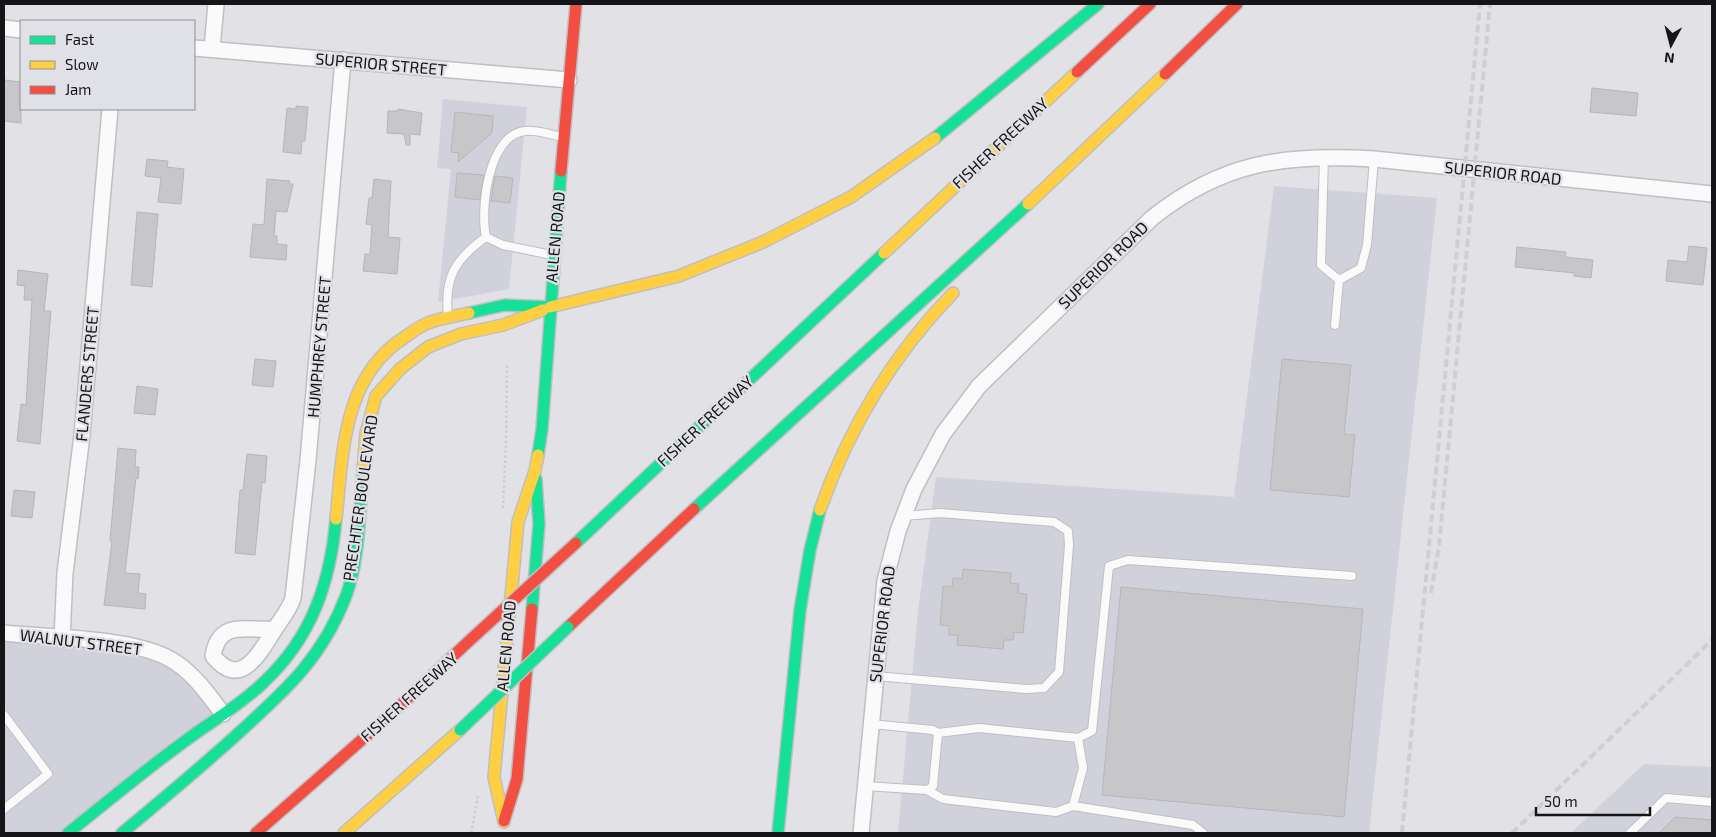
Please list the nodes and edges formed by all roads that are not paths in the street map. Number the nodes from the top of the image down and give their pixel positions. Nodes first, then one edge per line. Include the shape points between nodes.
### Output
1 (216, 4) edge
2 (576, 4) edge
3 (1098, 4) edge
4 (1150, 4) edge
5 (1237, 4) edge
6 (4, 28) edge
7 (20, 30) edge
8 (195, 48) edge
9 (212, 50) junction
10 (343, 60) junction
11 (569, 80) junction
12 (110, 110) edge
13 (564, 137) junction
14 (1324, 156) junction
15 (1374, 159) junction
16 (1072, 164) junction
17 (1712, 194) edge
18 (1016, 231) dead end
19 (486, 237) junction
20 (554, 256) junction
21 (1339, 280) junction
22 (964, 283) dead end
23 (550, 307) junction
24 (448, 318) junction
25 (1335, 325) dead end
26 (536, 471) junction
27 (904, 516) junction
28 (1352, 576) dead end
29 (275, 629) dead end
30 (4, 633) edge
31 (62, 639) junction
32 (875, 676) junction
33 (223, 714) junction
34 (4, 715) edge
35 (871, 724) junction
36 (938, 733) junction
37 (1078, 738) junction
38 (865, 786) junction
39 (927, 790) junction
40 (1712, 802) edge
41 (1074, 806) junction
42 (4, 809) edge
43 (504, 828) edge
44 (68, 833) edge
45 (122, 833) edge
46 (256, 833) edge
47 (344, 833) edge
48 (778, 833) edge
49 (861, 833) edge
50 (1203, 833) edge
51 (1630, 833) edge

1 - 9 street
2 - 11 main road, ALLEN ROAD
3 - 23 main road via 925,147 851,197 764,242 679,276
4 - 46 main road, FISHER FREEWAY, bridge via 576,543 390,715
5 - 16 main road
6 - 7 street
8 - 9 street, SUPERIOR STREET
9 - 10 street, SUPERIOR STREET
10 - 11 street, SUPERIOR STREET
10 - 29 street, HUMPHREY STREET via 293,598
11 - 13 main road, ALLEN ROAD
12 - 31 street, FLANDERS STREET via 82,434 65,573
13 - 19 lane via 525,130 504,142 490,169 483,224
13 - 20 main road, ALLEN ROAD
14 - 15 street, SUPERIOR ROAD
14 - 21 lane via 1321,265
14 - 27 street, SUPERIOR ROAD via 1270,162 1220,176 1185,194 1152,218 979,386 934,448
15 - 17 street, SUPERIOR ROAD
15 - 21 lane via 1367,245 1361,268
16 - 18 main road
16 - 47 main road, bridge via 740,465 460,730
19 - 20 lane via 503,245
19 - 24 lane via 465,252 455,266 448,283
20 - 23 main road, ALLEN ROAD
21 - 25 lane
22 - 48 main road via 938,308 896,360 854,425 820,511 801,601
23 - 24 main road, PRECHTER BOULEVARD via 505,305
23 - 26 main road, ALLEN ROAD
23 - 45 main road, PRECHTER BOULEVARD via 428,347 400,369 376,396 366,434 355,557 346,595 324,642 294,682 217,753
24 - 33 main road, PRECHTER BOULEVARD via 427,323 374,362 346,425 333,553 316,612 292,651 264,683
26 - 43 main road, ALLEN ROAD via 539,524 517,779
26 - 43 main road, ALLEN ROAD via 518,522 494,777
27 - 32 street, SUPERIOR ROAD via 885,581
27 - 32 lane via 940,513 1054,522 1068,532 1059,672 1044,688 1026,689
28 - 37 lane via 1128,560 1109,566 1092,731
30 - 31 street, WALNUT STREET
31 - 33 street, WALNUT STREET via 119,644 154,652 185,670
32 - 35 street, SUPERIOR ROAD
33 - 44 main road, PRECHTER BOULEVARD via 182,742
34 - 42 lane via 48,774
35 - 36 lane
35 - 38 street, SUPERIOR ROAD
36 - 37 lane via 978,728
36 - 39 lane via 933,786
37 - 41 lane via 1083,768
38 - 39 lane
38 - 49 street, SUPERIOR ROAD
39 - 41 lane via 943,799 1056,812
40 - 51 lane via 1666,798
41 - 50 lane via 1193,825

